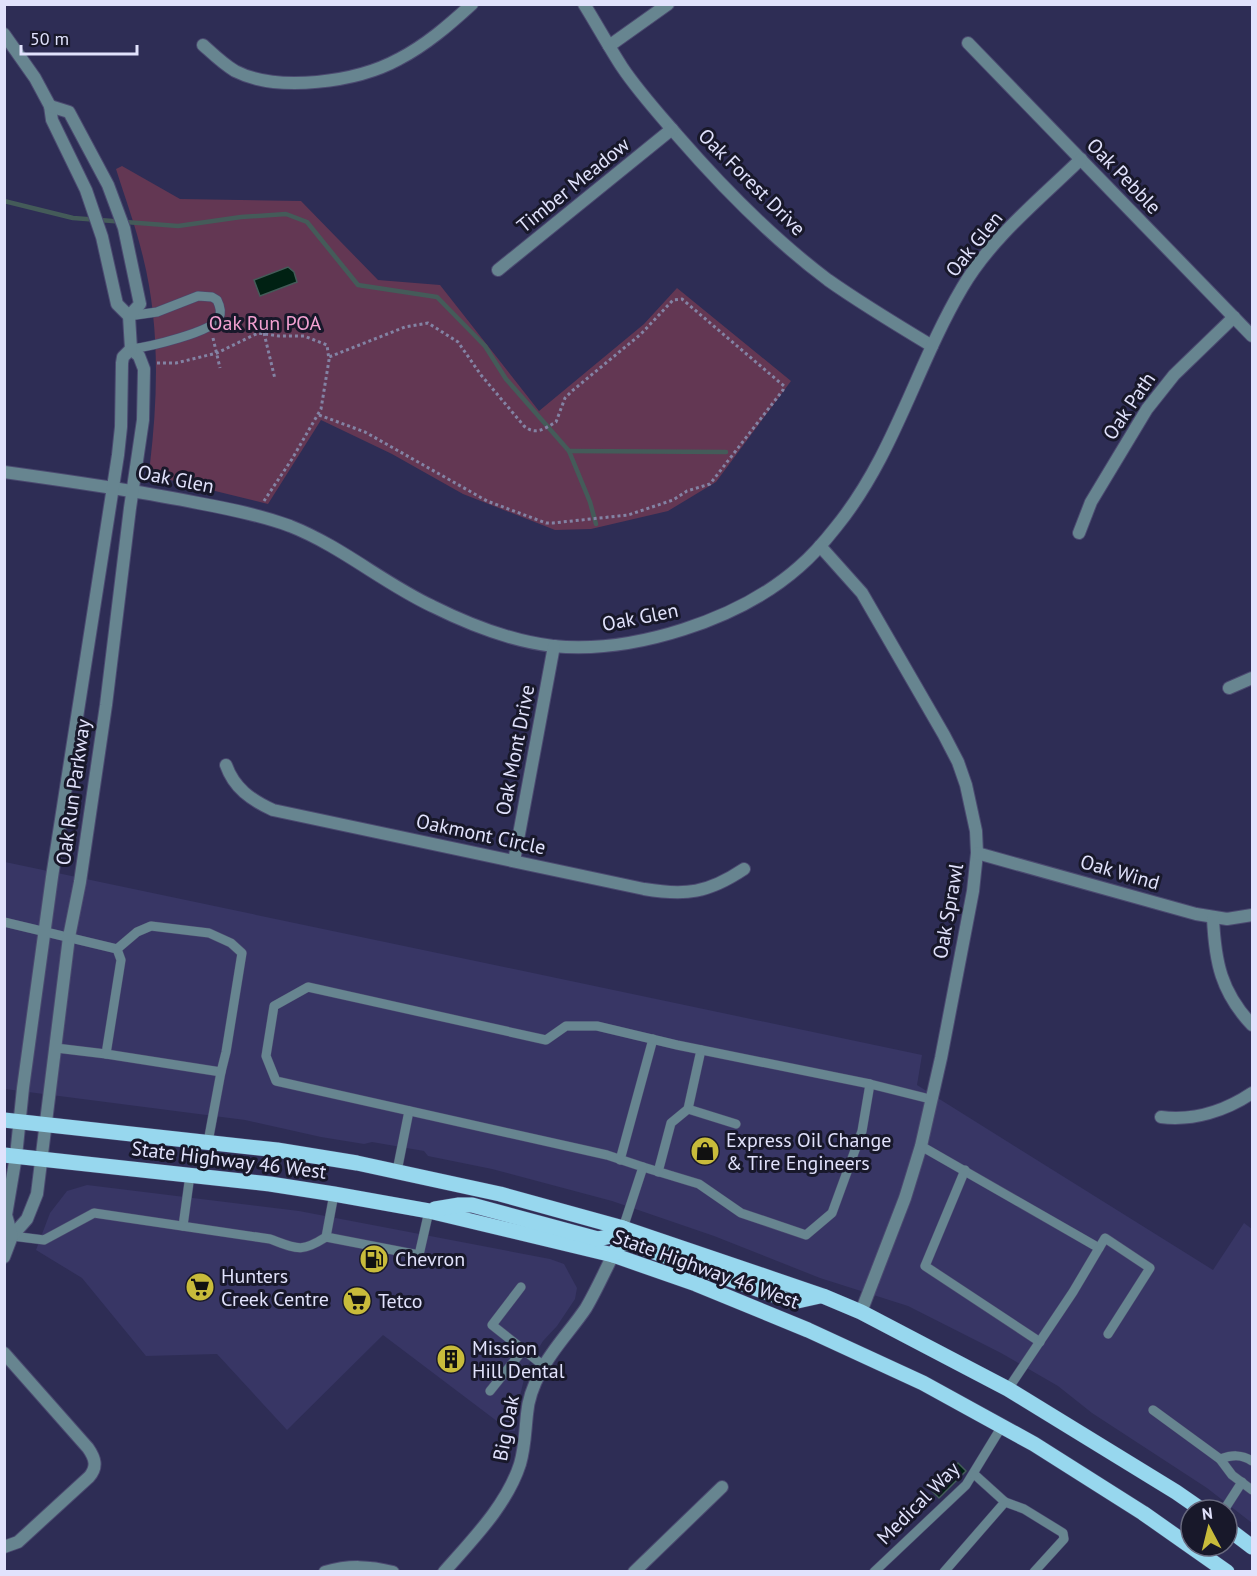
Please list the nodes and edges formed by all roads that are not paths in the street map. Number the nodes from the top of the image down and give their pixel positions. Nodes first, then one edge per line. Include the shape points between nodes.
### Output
1 (472, 4) edge
2 (584, 4) edge
3 (668, 4) edge
4 (4, 34) edge
5 (968, 43) dead end
6 (203, 45) dead end
7 (609, 46) junction
8 (50, 106) junction
9 (672, 129) junction
10 (1081, 159) junction
11 (498, 270) dead end
12 (129, 316) junction
13 (1234, 317) junction
14 (1252, 336) edge
15 (932, 346) junction
16 (131, 349) junction
17 (4, 472) edge
18 (113, 487) junction
19 (133, 490) junction
20 (1079, 533) dead end
21 (820, 546) junction
22 (554, 646) junction
23 (1252, 678) edge
24 (1229, 688) dead end
25 (226, 765) dead end
26 (978, 853) junction
27 (514, 861) junction
28 (744, 869) dead end
29 (1252, 915) edge
30 (1214, 918) junction
31 (4, 922) edge
32 (44, 932) junction
33 (69, 937) junction
34 (117, 949) junction
35 (1252, 1025) edge
36 (653, 1039) junction
37 (56, 1048) junction
38 (701, 1050) junction
39 (106, 1054) junction
40 (221, 1072) junction
41 (870, 1084) junction
42 (1252, 1093) edge
43 (930, 1100) junction
44 (688, 1109) junction
45 (409, 1112) junction
46 (1161, 1117) dead end
47 (12, 1121) edge
48 (736, 1124) dead end
49 (46, 1125) junction
50 (208, 1142) junction
51 (921, 1146) junction
52 (10, 1156) edge
53 (41, 1159) junction
54 (620, 1160) junction
55 (643, 1167) junction
56 (965, 1170) junction
57 (397, 1171) junction
58 (658, 1172) junction
59 (190, 1175) junction
60 (334, 1194) junction
61 (429, 1210) junction
62 (183, 1226) junction
63 (623, 1228) junction
64 (12, 1236) junction
65 (326, 1237) junction
66 (1099, 1248) junction
67 (613, 1255) junction
68 (4, 1257) edge
69 (521, 1287) dead end
70 (823, 1296) junction
71 (861, 1312) junction
72 (1108, 1334) dead end
73 (1040, 1342) junction
74 (523, 1350) junction
75 (4, 1353) edge
76 (544, 1366) junction
77 (1008, 1389) junction
78 (490, 1392) dead end
79 (1154, 1410) dead end
80 (1002, 1426) junction
81 (1220, 1459) junction
82 (1252, 1461) edge
83 (974, 1474) junction
84 (1242, 1482) junction
85 (723, 1487) dead end
86 (1252, 1490) edge
87 (1183, 1498) edge
88 (1232, 1498) edge
89 (1005, 1502) junction
90 (1239, 1537) edge
91 (1252, 1546) edge
92 (4, 1547) edge
93 (326, 1572) edge
94 (393, 1572) edge
95 (444, 1572) edge
96 (634, 1572) edge
97 (874, 1572) edge
98 (944, 1572) edge
99 (1034, 1572) edge
100 (1227, 1572) edge

1 - 6 street via 441,32 398,60 322,82 290,84 250,77 230,68
2 - 7 street, Oak Forest Drive
3 - 7 street
4 - 8 street, Oak Run Parkway
5 - 10 street, Oak Pebble
7 - 9 street, Oak Forest Drive
8 - 12 street, Oak Run Parkway via 52,120 86,190 102,237 117,304
8 - 12 street, Oak Run Parkway via 69,112 108,185 124,228 140,304
9 - 11 street, Timber Meadow
9 - 15 street, Oak Forest Drive via 739,203 792,251 852,297
10 - 13 street, Oak Pebble
10 - 15 street, Oak Glen via 1015,223 973,271
12 - 16 street, Oak Run Parkway
12 - 16 lane via 150,314 198,296 217,300 221,312 210,327 154,346
13 - 14 street, Oak Pebble
13 - 20 street, Oak Path via 1157,394 1091,502
15 - 21 street, Oak Glen via 881,459
16 - 18 street, Oak Run Parkway via 122,363 121,427
16 - 19 street, Oak Run Parkway via 144,369 143,420
17 - 18 street, Oak Glen
18 - 19 street, Oak Glen
18 - 32 street, Oak Run Parkway
19 - 22 street, Oak Glen via 260,515 294,527 457,618 492,632
19 - 33 street, Oak Run Parkway via 104,716
21 - 22 street, Oak Glen via 775,585 710,620 646,639
21 - 26 street, Oak Sprawl via 862,593 958,762
22 - 27 street, Oak Mont Drive
23 - 24 street
25 - 27 street, Oakmont Circle via 241,791 273,810
26 - 30 street, Oak Wind
26 - 43 street, Oak Sprawl
27 - 28 street, Oakmont Circle via 663,892 703,890 722,884
29 - 30 street, Oak Wind
30 - 35 street via 1216,958 1222,979 1230,998
31 - 32 lane
32 - 33 lane
32 - 47 street, Oak Run Parkway
33 - 34 lane
33 - 37 street, Oak Run Parkway
34 - 39 lane via 121,960
34 - 40 lane via 151,926 209,933 242,953
36 - 38 lane
36 - 45 lane via 597,1026 566,1026 546,1040 308,987 274,1006 266,1056 276,1082
36 - 54 lane
37 - 39 lane
37 - 49 street, Oak Run Parkway
38 - 41 lane
38 - 44 lane
39 - 40 lane
40 - 50 lane
41 - 43 lane
41 - 58 lane via 862,1131 832,1212 806,1235 741,1213 699,1184
42 - 46 street via 1237,1103 1191,1118
43 - 51 street, Oak Sprawl
44 - 48 lane
44 - 58 lane via 671,1123
45 - 54 lane
45 - 57 lane
47 - 49 main road, State Highway 46 West
47 - 52 street, Oak Run Parkway
49 - 50 main road, State Highway 46 West
49 - 53 street, Oak Run Parkway
50 - 57 main road, State Highway 46 West
51 - 56 lane
51 - 71 street, Oak Sprawl
52 - 53 main road, State Highway 46 West
52 - 64 street, Oak Run Parkway via 6,1215
53 - 59 main road, State Highway 46 West
53 - 64 street, Oak Run Parkway via 36,1194 27,1219
54 - 55 lane
55 - 58 lane
55 - 63 lane
56 - 66 lane
56 - 73 lane via 925,1266
57 - 63 main road, State Highway 46 West
59 - 60 main road, State Highway 46 West
59 - 62 lane
60 - 61 main road, State Highway 46 West
60 - 65 lane
61 - 63 main road via 472,1205 598,1239
61 - 65 lane via 419,1255
61 - 67 main road, State Highway 46 West
62 - 64 lane via 94,1213 44,1240
62 - 65 lane via 270,1239 293,1248 310,1247
63 - 70 main road, State Highway 46 West
64 - 68 street, Oak Run Parkway
66 - 72 lane via 1106,1238 1150,1268
66 - 73 lane
67 - 70 main road via 620,1244 629,1243 793,1302
67 - 76 street, Big Oak via 587,1306
67 - 80 main road, State Highway 46 West via 696,1284 851,1348
69 - 74 lane via 492,1325
70 - 71 main road, State Highway 46 West
71 - 77 main road, State Highway 46 West
73 - 77 lane
74 - 76 lane
74 - 78 lane
75 - 92 street via 88,1448 95,1462 89,1477 18,1542
76 - 95 street, Big Oak via 529,1401 524,1449 515,1478
77 - 87 main road, State Highway 46 West
79 - 81 lane
80 - 83 lane, Medical Way
80 - 100 main road, State Highway 46 West via 1143,1513
81 - 82 lane via 1240,1456
81 - 84 lane
83 - 89 lane
83 - 97 lane, Medical Way via 956,1496
84 - 86 lane
84 - 88 lane
85 - 96 street
89 - 98 lane
89 - 99 lane via 1063,1533 1064,1539
90 - 91 main road
93 - 94 street via 360,1566

